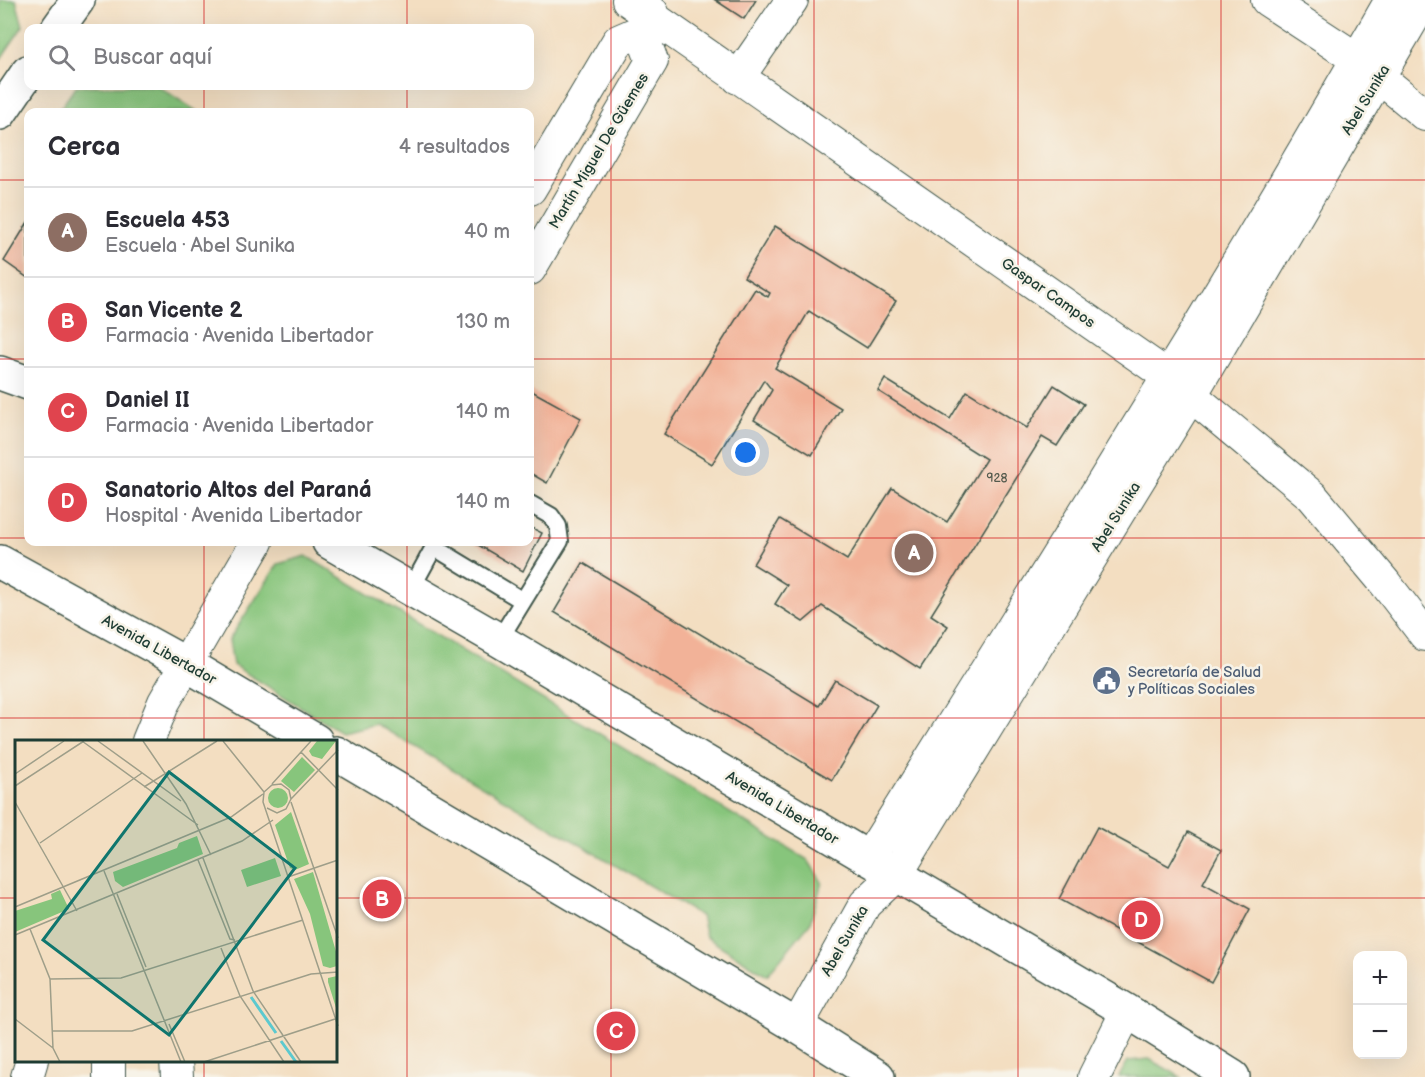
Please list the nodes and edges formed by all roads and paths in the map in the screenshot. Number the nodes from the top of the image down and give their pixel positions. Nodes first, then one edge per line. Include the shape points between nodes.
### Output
1 (78, 0) edge
2 (792, 0) edge
3 (1267, 0) edge
4 (1391, 0) edge
5 (1424, 0) edge
6 (645, 12) edge
7 (61, 24) edge
8 (1369, 68) junction
9 (24, 78) edge
10 (738, 78) junction
11 (0, 113) edge
12 (1425, 115) edge
13 (534, 182) edge
14 (534, 262) edge
15 (0, 373) edge
16 (24, 382) edge
17 (1180, 386) junction
18 (534, 506) edge
19 (255, 546) edge
20 (346, 546) edge
21 (430, 546) edge
22 (434, 546) edge
23 (364, 550) edge
24 (0, 562) edge
25 (411, 589) junction
26 (523, 601) junction
27 (1425, 635) edge
28 (499, 640) junction
29 (186, 664) junction
30 (164, 702) junction
31 (148, 740) edge
32 (166, 740) edge
33 (314, 740) edge
34 (338, 754) edge
35 (868, 859) junction
36 (896, 875) junction
37 (1127, 1011) junction
38 (797, 1026) junction
39 (31, 1062) edge
40 (176, 1062) edge
41 (27, 1077) edge
42 (177, 1077) edge
43 (879, 1077) edge
44 (1094, 1077) edge
45 (1233, 1077) edge

1 - 7 main road
2 - 10 street
3 - 8 street
4 - 8 street, Abel Sunika
5 - 8 street, Abel Sunika
6 - 10 street, Gaspar Campos
6 - 13 street via 618,41
6 - 14 street, Martín Miguel De Güemes via 652,61
8 - 12 street
8 - 17 street, Abel Sunika
9 - 11 main road
10 - 17 street, Gaspar Campos
15 - 16 main road
17 - 27 street, Gaspar Campos via 1312,496
17 - 35 street, Abel Sunika
17 - 36 street, Abel Sunika
18 - 26 lane via 551,516 558,526 560,541
19 - 29 street
20 - 23 main road, Avenida Libertador
21 - 25 lane
22 - 26 lane
23 - 25 main road, Avenida Libertador
24 - 29 main road, Avenida Libertador
25 - 28 main road, Avenida Libertador
26 - 28 lane
28 - 35 main road, Avenida Libertador
29 - 30 street
29 - 33 main road, Avenida Libertador
30 - 31 street
30 - 32 street
34 - 38 main road
35 - 36 main road, Avenida Libertador
36 - 37 main road, Avenida Libertador
36 - 38 street, Abel Sunika via 865,904
37 - 44 street
37 - 45 main road, Avenida Libertador
38 - 43 main road
39 - 41 street
40 - 42 street

